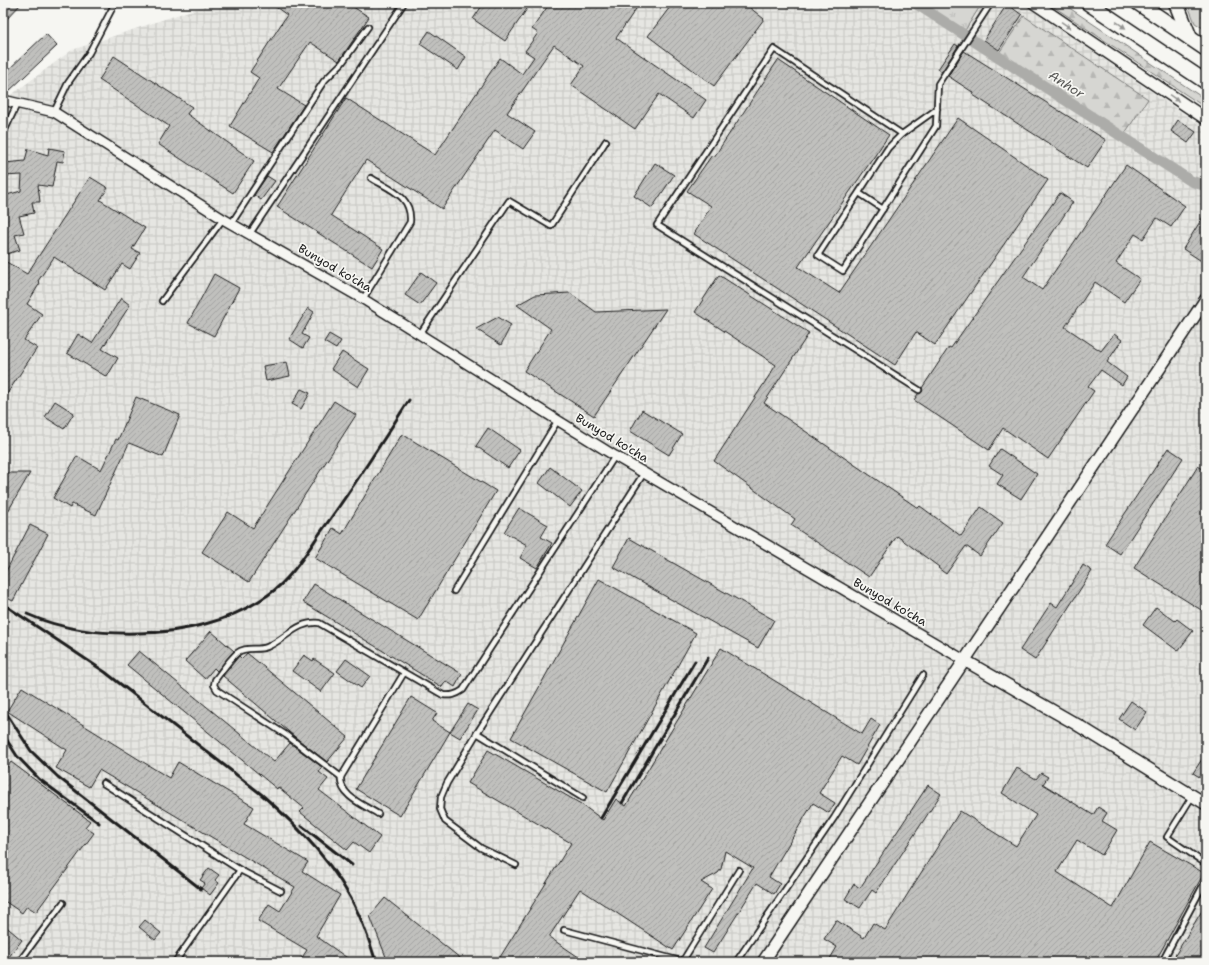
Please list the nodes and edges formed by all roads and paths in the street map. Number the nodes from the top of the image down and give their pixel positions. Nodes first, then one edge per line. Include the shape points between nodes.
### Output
1 (115, 3) edge
2 (404, 3) edge
3 (991, 3) edge
4 (1034, 3) edge
5 (1088, 3) edge
6 (1138, 3) edge
7 (1176, 3) edge
8 (368, 27) dead end
9 (1190, 38) junction
10 (1206, 49) edge
11 (1206, 82) edge
12 (3, 100) edge
13 (17, 104) junction
14 (937, 109) junction
15 (54, 112) junction
16 (1206, 119) edge
17 (3, 134) edge
18 (902, 134) junction
19 (606, 141) dead end
20 (371, 178) dead end
21 (859, 192) junction
22 (883, 209) junction
23 (227, 222) junction
24 (249, 234) junction
25 (363, 299) junction
26 (1206, 299) edge
27 (162, 301) dead end
28 (420, 334) junction
29 (919, 390) dead end
30 (558, 420) junction
31 (615, 456) junction
32 (644, 473) junction
33 (454, 591) dead end
34 (964, 660) junction
35 (404, 672) junction
36 (923, 675) dead end
37 (477, 733) junction
38 (341, 777) junction
39 (103, 784) dead end
40 (1193, 795) junction
41 (583, 798) dead end
42 (1206, 804) edge
43 (378, 814) dead end
44 (1206, 864) edge
45 (516, 865) dead end
46 (240, 870) junction
47 (740, 870) dead end
48 (1206, 880) edge
49 (281, 891) dead end
50 (63, 903) dead end
51 (564, 930) dead end
52 (19, 962) edge
53 (175, 962) edge
54 (682, 962) edge
55 (736, 962) edge
56 (764, 962) edge
57 (1162, 962) edge

1 - 15 lane
2 - 24 lane
3 - 14 lane via 938,84
4 -> 16 street
5 -> 11 main road
6 - 9 main road
7 - 9 main road
8 - 23 lane via 342,63 324,81
9 - 10 main road
12 - 13 street, Bunyod ko'cha
13 - 15 street, Bunyod ko'cha
13 - 17 lane
14 - 18 lane
14 - 22 lane via 936,126
15 - 23 street, Bunyod ko'cha
18 - 21 lane via 888,148
18 - 29 lane via 774,49 657,225
19 - 28 lane via 551,226 509,200
20 - 25 lane via 405,199 411,211 410,222
21 - 22 lane
21 - 22 lane via 818,255 843,271
23 - 24 street, Bunyod ko'cha
23 - 27 lane
24 - 25 street, Bunyod ko'cha
25 - 28 street, Bunyod ko'cha
26 - 34 street
28 - 30 street, Bunyod ko'cha
30 - 31 street, Bunyod ko'cha
30 - 33 lane
31 - 32 street, Bunyod ko'cha
31 - 35 lane via 463,690 451,696 443,695
32 - 34 street, Bunyod ko'cha
32 - 37 lane
34 - 40 street, Bunyod ko'cha
34 - 56 street
35 - 38 lane
35 - 38 lane via 319,623 310,622 267,647 237,653 215,680 217,690 286,735
36 - 55 lane via 834,818
37 - 41 lane
37 - 45 lane via 447,783 441,797 440,809 445,821 481,848
38 - 43 lane via 340,784 344,792
39 - 46 lane
40 - 42 street, Bunyod ko'cha
40 - 44 lane via 1167,836
46 - 49 lane
46 - 53 lane
47 - 54 lane
48 - 57 lane
50 - 52 lane
51 - 54 lane

